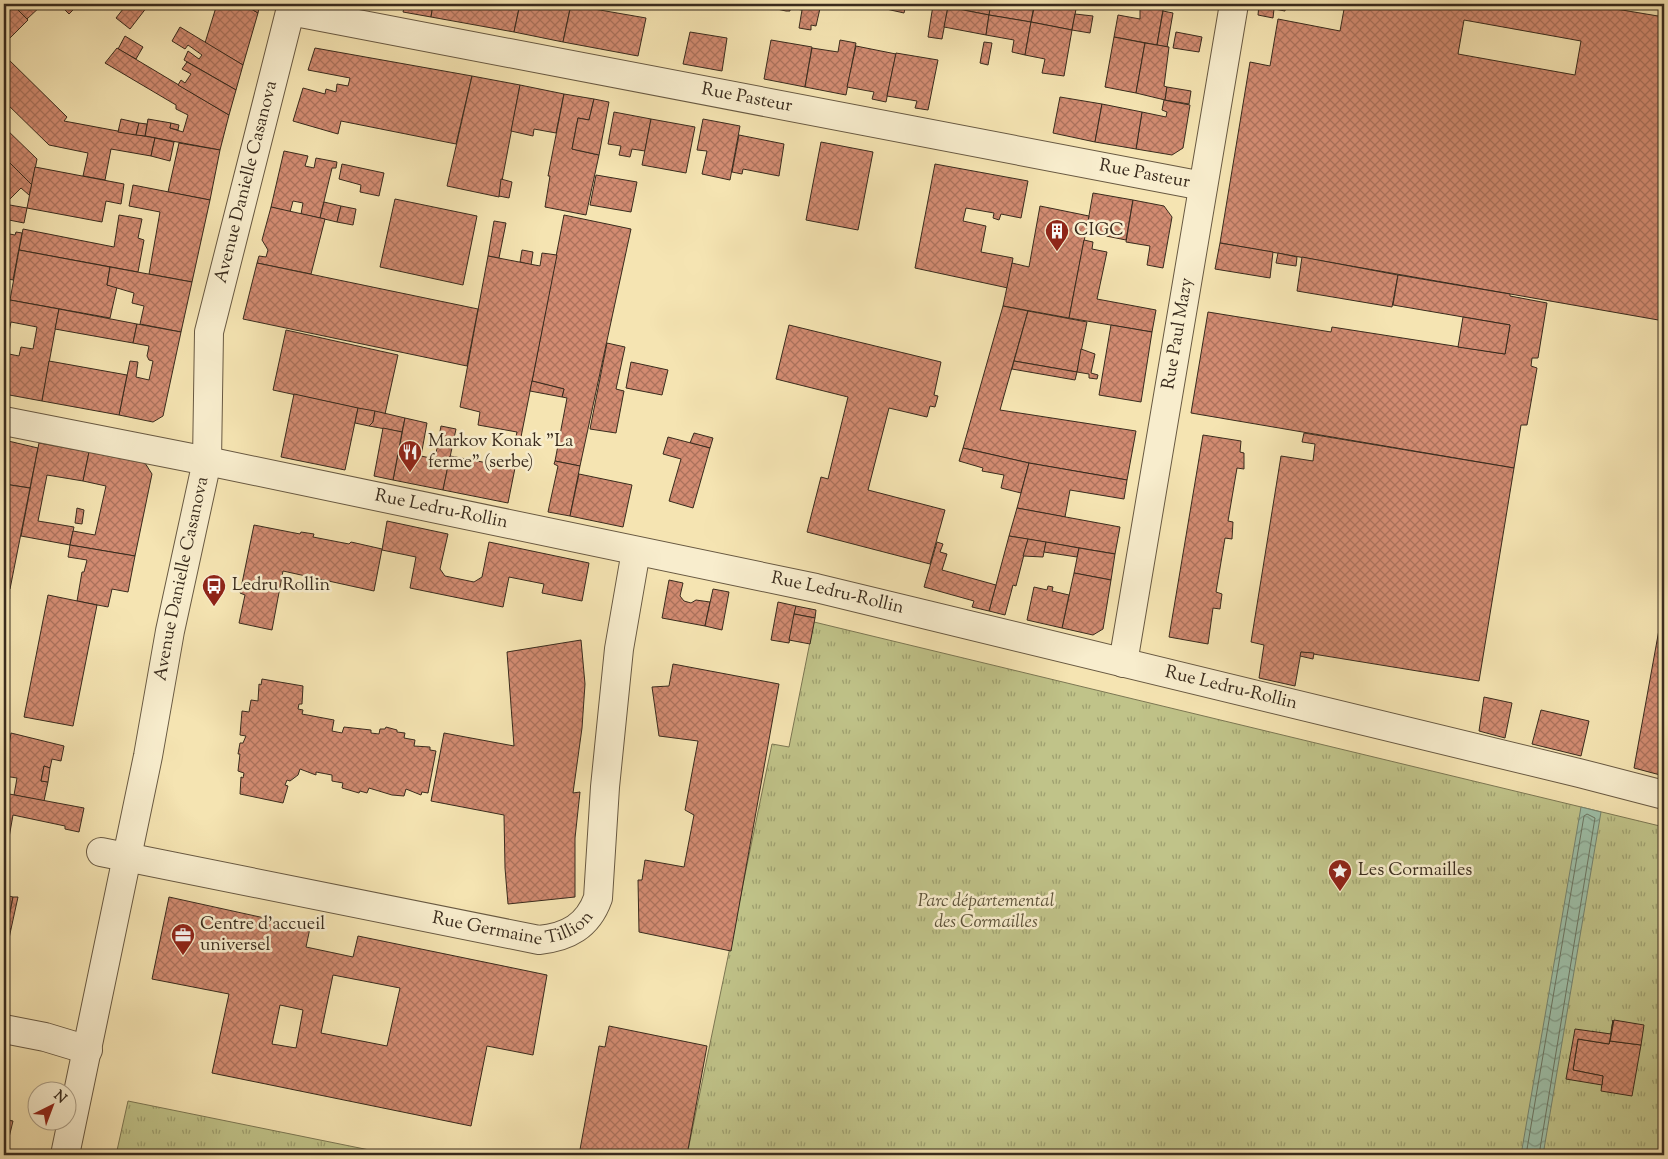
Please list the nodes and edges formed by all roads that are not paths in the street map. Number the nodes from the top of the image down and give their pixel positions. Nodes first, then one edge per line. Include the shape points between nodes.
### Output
1 (1234, 4) edge
2 (291, 7) edge
3 (1203, 186) junction
4 (4, 421) edge
5 (208, 461) junction
6 (636, 551) junction
7 (1123, 663) junction
8 (1664, 795) edge
9 (114, 855) junction
10 (4, 1029) edge
11 (88, 1050) junction
12 (65, 1155) edge

1 - 3 street, Rue Paul Mazy
2 - 3 street, Rue Pasteur
2 - 5 street, Avenue Danielle Casanova via 209,332
3 - 7 street, Rue Paul Mazy
4 - 5 street, Rue Ledru-Rollin
5 - 6 street, Rue Ledru-Rollin
5 - 9 street, Avenue Danielle Casanova
6 - 7 street, Rue Ledru-Rollin via 816,588
6 - 9 street, Rue Germaine Tillion via 619,649 604,787 598,898 592,912 575,930 558,938 539,940
7 - 8 street, Rue Ledru-Rollin
9 - 11 street, Avenue Danielle Casanova
10 - 11 street
11 - 12 street, Avenue Danielle Casanova

